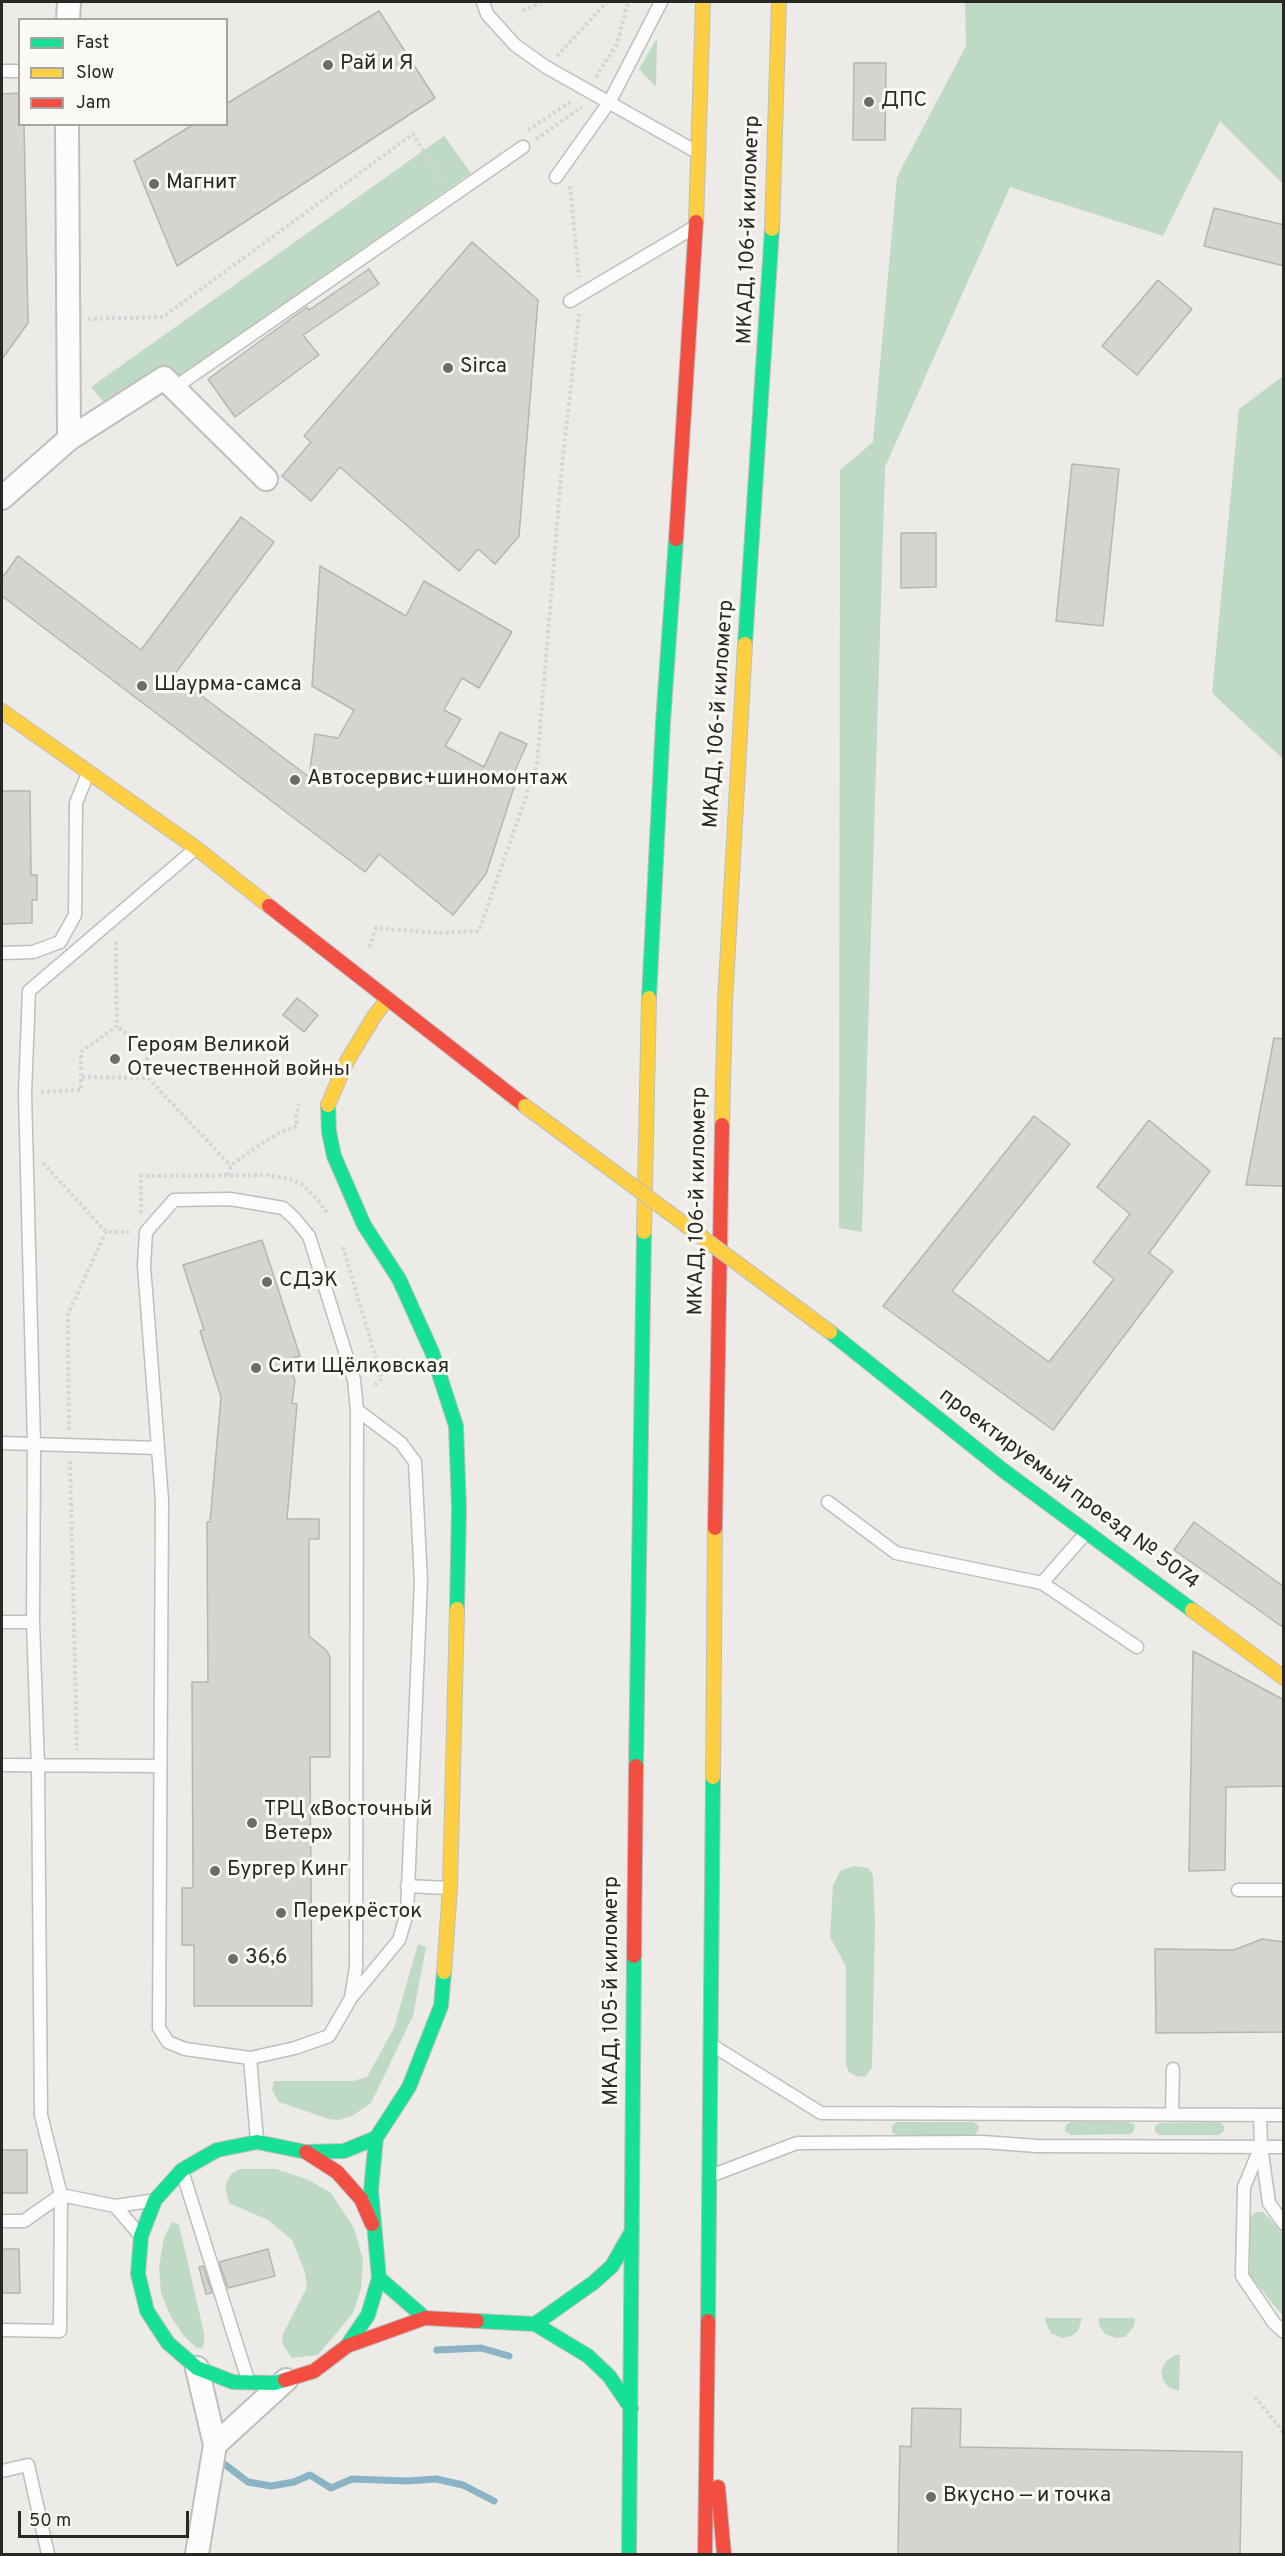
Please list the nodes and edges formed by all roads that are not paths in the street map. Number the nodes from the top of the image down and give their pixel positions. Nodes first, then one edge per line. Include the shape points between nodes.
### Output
1 (69, 2) edge
2 (483, 2) edge
3 (661, 2) edge
4 (703, 2) edge
5 (779, 2) edge
6 (68, 18) edge
7 (2, 71) edge
8 (18, 71) edge
9 (604, 99) junction
10 (68, 126) edge
11 (523, 147) road end
12 (699, 153) junction
13 (558, 176) road end
14 (696, 227) junction
15 (575, 298) road end
16 (174, 388) junction
17 (69, 440) junction
18 (266, 479) dead end
19 (5, 490) edge
20 (2, 711) edge
21 (89, 772) junction
22 (196, 848) junction
23 (2, 953) edge
24 (387, 1000) junction
25 (357, 1403) junction
26 (2, 1443) edge
27 (34, 1443) junction
28 (158, 1448) junction
29 (828, 1502) dead end
30 (1087, 1532) junction
31 (1042, 1583) junction
32 (2, 1622) edge
33 (33, 1622) junction
34 (1137, 1647) dead end
35 (1284, 1678) edge
36 (2, 1765) edge
37 (38, 1766) junction
38 (159, 1766) junction
39 (407, 1886) junction
40 (450, 1888) junction
41 (1238, 1890) dead end
42 (1284, 1890) edge
43 (351, 1998) junction
44 (712, 2045) junction
45 (250, 2058) junction
46 (1173, 2069) dead end
47 (1172, 2115) junction
48 (1260, 2115) junction
49 (1284, 2115) edge
50 (376, 2138) junction
51 (257, 2142) junction
52 (1261, 2146) junction
53 (1284, 2147) edge
54 (306, 2152) junction
55 (182, 2170) junction
56 (710, 2176) junction
57 (61, 2195) junction
58 (155, 2200) junction
59 (115, 2206) junction
60 (2, 2221) edge
61 (1284, 2224) edge
62 (632, 2231) junction
63 (376, 2233) junction
64 (141, 2236) junction
65 (379, 2278) junction
66 (425, 2318) junction
67 (535, 2324) junction
68 (2, 2330) edge
69 (1284, 2332) edge
70 (707, 2339) junction
71 (347, 2346) junction
72 (197, 2368) junction
73 (286, 2379) junction
74 (248, 2382) junction
75 (631, 2408) junction
76 (215, 2445) junction
77 (2, 2471) edge
78 (630, 2495) junction
79 (48, 2554) edge
80 (197, 2554) edge
81 (621, 2554) edge
82 (629, 2554) edge
83 (705, 2554) edge
84 (723, 2554) edge

1 - 6 street
2 - 9 lane via 487,14 515,45
3 - 9 lane
4 - 12 main road
5 - 44 main road, МКАД, 106-й километр via 771,271 724,1002 715,1430
7 - 8 lane
9 - 12 lane
9 - 13 lane
10 - 17 street
11 - 16 lane
12 - 14 main road
14 - 15 lane
14 - 62 main road, МКАД, 105-й километр via 649,999 639,1429
16 - 17 street via 164,378
16 - 18 street
17 - 19 street
20 - 21 main road, проектируемый проезд № 5074
21 - 22 main road, проектируемый проезд № 5074
21 - 23 lane via 76,803 75,915 60,942 33,952
22 - 24 main road, проектируемый проезд № 5074
22 - 27 lane via 29,992 25,1093
24 - 30 main road, проектируемый проезд № 5074, bridge via 830,1332
24 - 40 main road via 346,1064 328,1102 329,1132 334,1156 364,1225 399,1279 432,1352 456,1426 459,1508
25 - 28 lane via 354,1380 309,1236 283,1208 230,1199 174,1200 143,1232
25 - 39 lane via 401,1443 415,1462 421,1581
25 - 43 lane via 356,1956
26 - 27 lane
27 - 28 lane
27 - 33 lane
28 - 38 lane via 162,1500
29 - 31 lane via 896,1553
30 - 31 lane
30 - 35 main road, проектируемый проезд № 5074
31 - 34 lane
32 - 33 lane
33 - 37 lane
36 - 37 lane
37 - 38 lane
37 - 57 lane via 40,2115
38 - 45 lane via 159,2028 168,2042 185,2049
39 - 40 lane
39 - 43 lane via 407,1912 399,1940
40 - 50 main road via 441,2006 409,2086
41 - 42 lane
43 - 45 lane via 328,2036
44 - 47 lane via 821,2113
44 - 56 main road
45 - 51 lane
46 - 47 lane
47 - 48 lane
48 - 49 lane
48 - 52 lane
50 - 54 main road via 344,2151
50 - 63 main road via 371,2190
51 - 54 main road
51 - 55 main road via 217,2150
52 - 53 lane
52 - 56 lane via 797,2143
52 - 61 lane via 1269,2203
52 - 69 lane via 1244,2187 1242,2276
54 - 63 main road via 337,2172 361,2199
55 - 58 main road
55 - 74 lane
56 - 70 main road
57 - 59 lane
57 - 60 lane via 24,2221
57 - 68 lane via 60,2331
58 - 59 lane
58 - 64 main road
59 - 64 lane
62 - 67 main road via 612,2266
62 - 75 main road, МКАД, 105-й километр
63 - 65 main road
64 - 72 main road via 138,2274 147,2311 168,2343
65 - 66 main road
65 - 71 main road via 368,2315
66 - 67 main road
66 - 71 main road
67 - 75 main road via 588,2356 609,2376
70 - 83 main road
70 - 84 main road
71 - 73 main road via 314,2371
72 - 74 main road via 233,2382
72 - 76 street
73 - 74 main road via 274,2383
73 - 76 street
75 - 78 main road, МКАД, 105-й километр
76 - 80 street
77 - 79 lane via 27,2465
78 - 81 main road
78 - 82 main road, МКАД, 105-й километр

